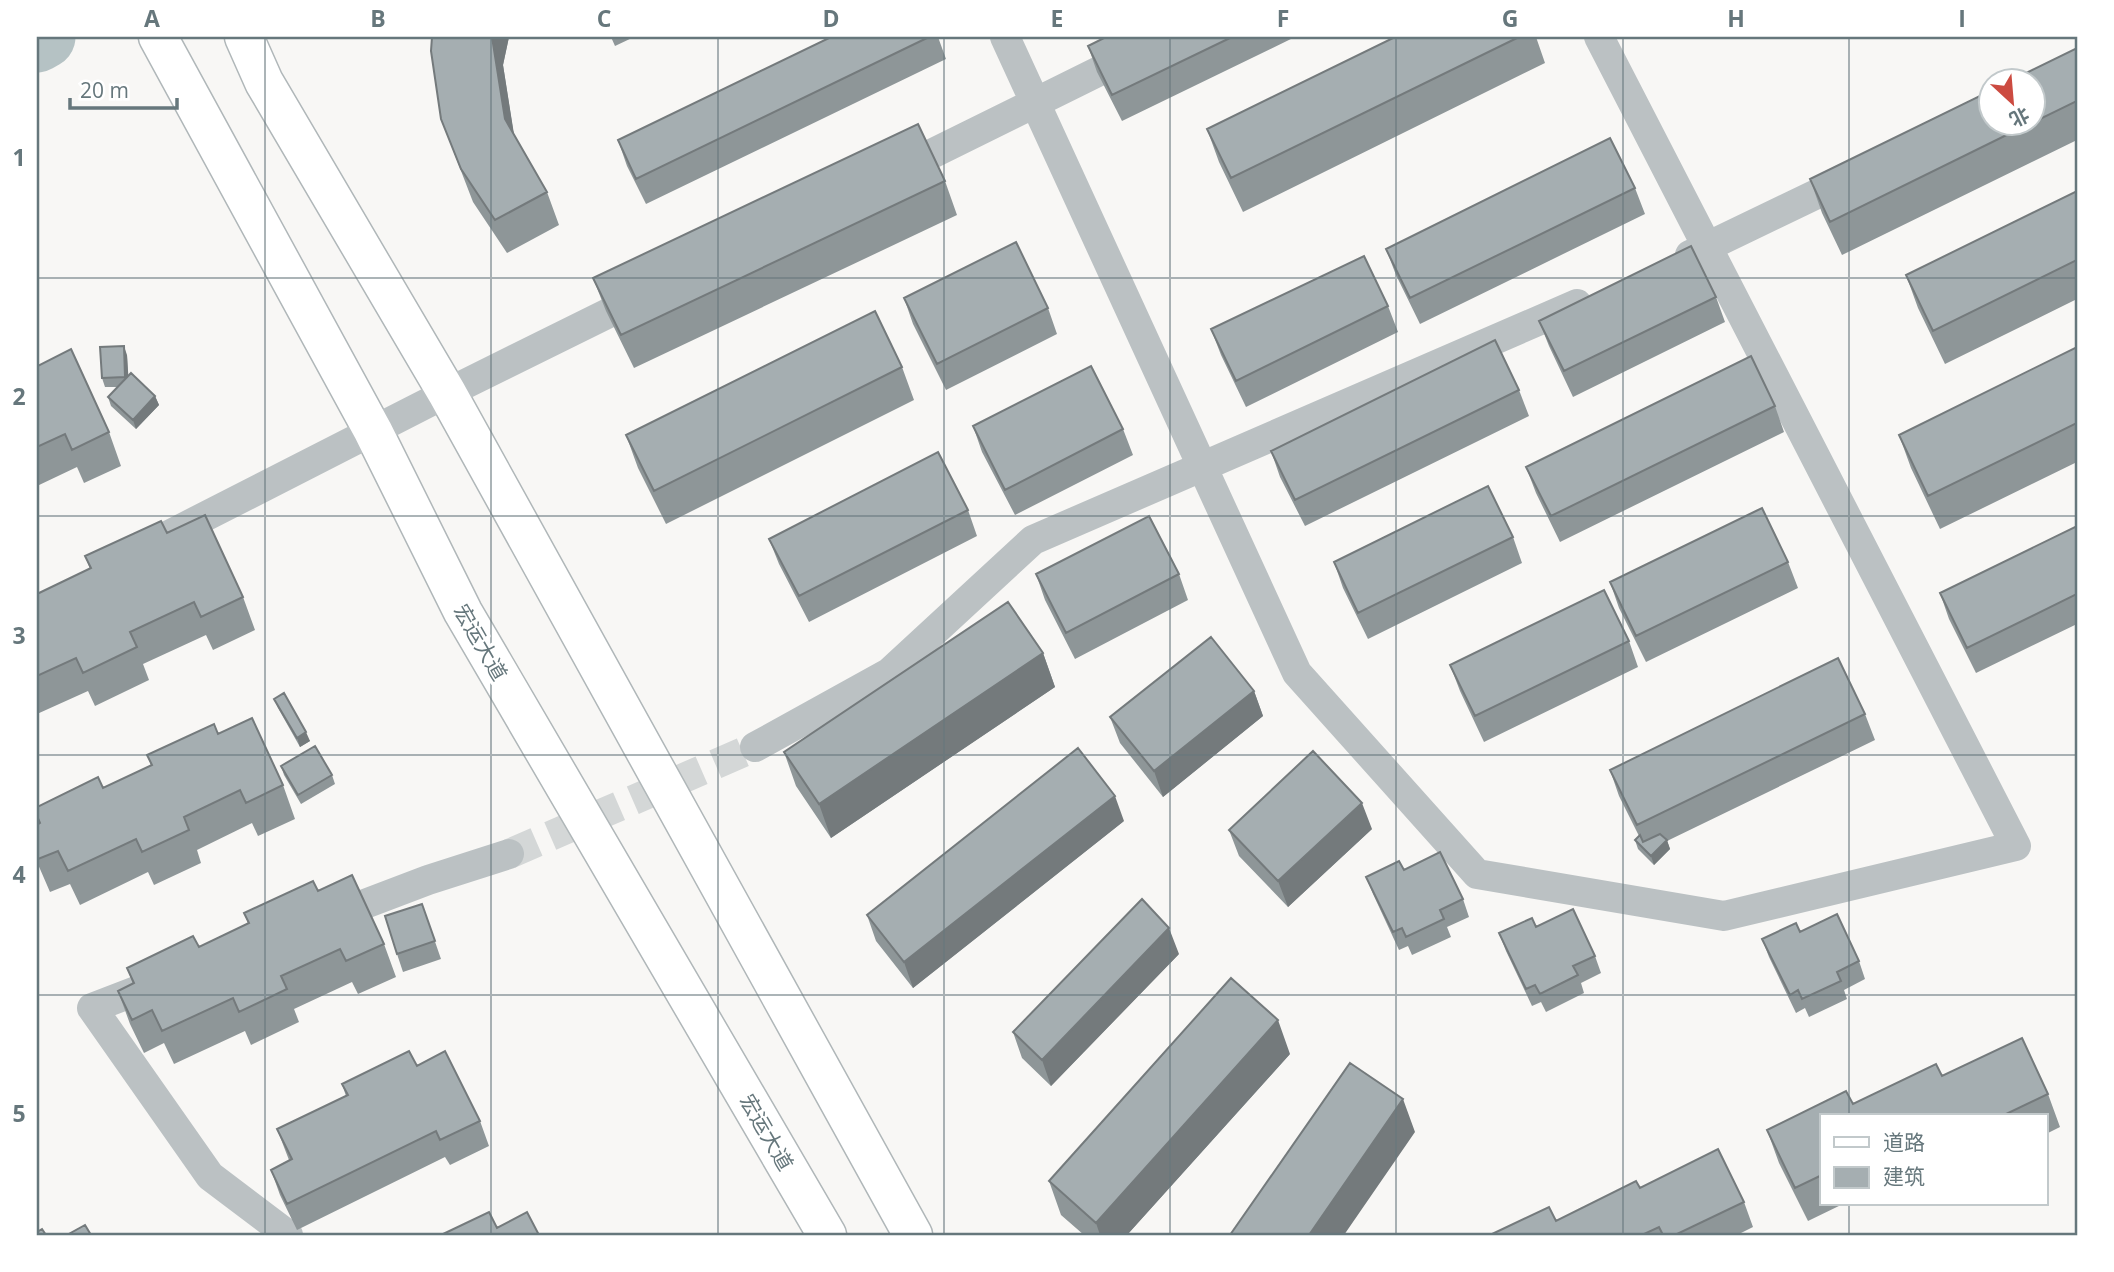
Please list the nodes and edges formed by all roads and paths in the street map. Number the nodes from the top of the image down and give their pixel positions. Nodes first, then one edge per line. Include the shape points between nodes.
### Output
1 (244, 37) edge
2 (1005, 37) edge
3 (1168, 37) edge
4 (1599, 37) edge
5 (160, 40) edge
6 (1035, 103) junction
7 (1868, 169) edge
8 (872, 183) edge
9 (1707, 247) junction
10 (1669, 264) edge
11 (673, 282) edge
12 (1606, 291) edge
13 (447, 393) junction
14 (373, 431) junction
15 (1202, 467) junction
16 (149, 545) edge
17 (755, 747) tunnel mouth
18 (509, 854) tunnel mouth
19 (299, 929) edge
20 (182, 974) edge
21 (288, 1235) edge
22 (827, 1235) edge
23 (912, 1235) edge

1 - 13 main road via 264,82
2 - 6 street
3 - 6 street
4 - 9 street
5 - 14 main road, 宏运大道
6 - 8 street
6 - 15 street
7 - 9 street
9 - 10 street
9 - 15 street via 2016,846 1724,916 1476,874 1297,673
11 - 13 street
12 - 15 street
13 - 14 street
13 - 23 main road
14 - 16 street
14 - 22 main road, 宏运大道 via 463,612
15 - 17 street via 1033,540 889,673
18 - 19 street
20 - 21 street via 92,1008 210,1176

